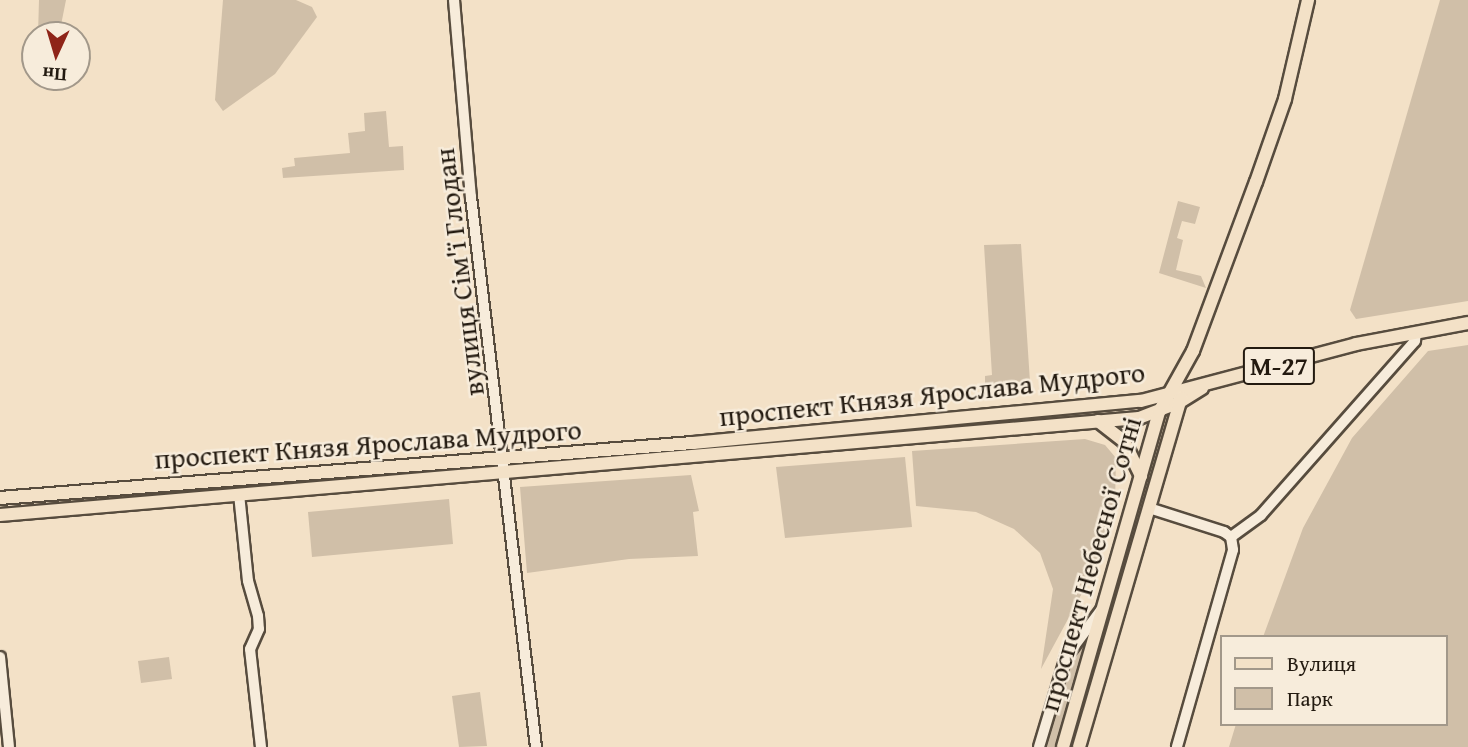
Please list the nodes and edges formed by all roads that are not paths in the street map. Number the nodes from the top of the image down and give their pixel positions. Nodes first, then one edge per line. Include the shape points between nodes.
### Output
1 (454, 0) edge
2 (1307, 0) edge
3 (1468, 323) edge
4 (1416, 333) junction
5 (1189, 359) junction
6 (1184, 388) junction
7 (1202, 388) junction
8 (1165, 394) junction
9 (1180, 402) junction
10 (1159, 412) junction
11 (1097, 421) junction
12 (503, 458) junction
13 (505, 472) junction
14 (1141, 478) junction
15 (237, 479) junction
16 (239, 494) junction
17 (0, 498) edge
18 (1149, 508) junction
19 (0, 515) edge
20 (1231, 537) junction
21 (1107, 601) junction
22 (0, 657) edge
23 (9, 747) edge
24 (261, 747) edge
25 (536, 747) edge
26 (1039, 747) edge
27 (1063, 747) edge
28 (1079, 747) edge
29 (1177, 747) edge

1 - 12 street, вулиця Сім'ї Глодан via 471,197
2 - 5 main road, проспект Небесної Сотні via 1273,135
3 - 4 main road, М-27
4 - 7 main road, М-27 via 1356,344
4 - 20 street via 1415,341 1293,480 1261,515
5 - 6 main road, проспект Небесної Сотні
5 - 8 main road, проспект Небесної Сотні
6 - 7 main road, проспект Князя Ярослава Мудрого
6 - 8 main road, проспект Князя Ярослава Мудрого
6 - 9 main road, проспект Небесної Сотні
7 - 9 main road, проспект Князя Ярослава Мудрого
8 - 10 main road, проспект Небесної Сотні
8 - 12 main road, проспект Князя Ярослава Мудрого via 1141,401
9 - 10 main road, проспект Князя Ярослава Мудрого
9 - 18 main road, проспект Небесної Сотні
10 - 11 main road, проспект Князя Ярослава Мудрого
10 - 14 main road, проспект Небесної Сотні
11 - 13 main road, проспект Князя Ярослава Мудрого
11 - 14 main road via 1124,441
12 - 13 street, вулиця Сім'ї Глодан
12 - 15 main road, проспект Князя Ярослава Мудрого
13 - 16 main road, проспект Князя Ярослава Мудрого
13 - 25 street, вулиця Сім'ї Глодан
14 - 21 main road, проспект Небесної Сотні
15 - 16 main road
15 - 17 main road, проспект Князя Ярослава Мудрого
16 - 19 main road, проспект Князя Ярослава Мудрого
16 - 24 street via 248,581 258,616 259,629 250,649
18 - 20 street
18 - 28 main road, проспект Небесної Сотні
20 - 29 street via 1233,550
21 - 26 street via 1066,657
21 - 27 main road, проспект Небесної Сотні
22 - 23 street

